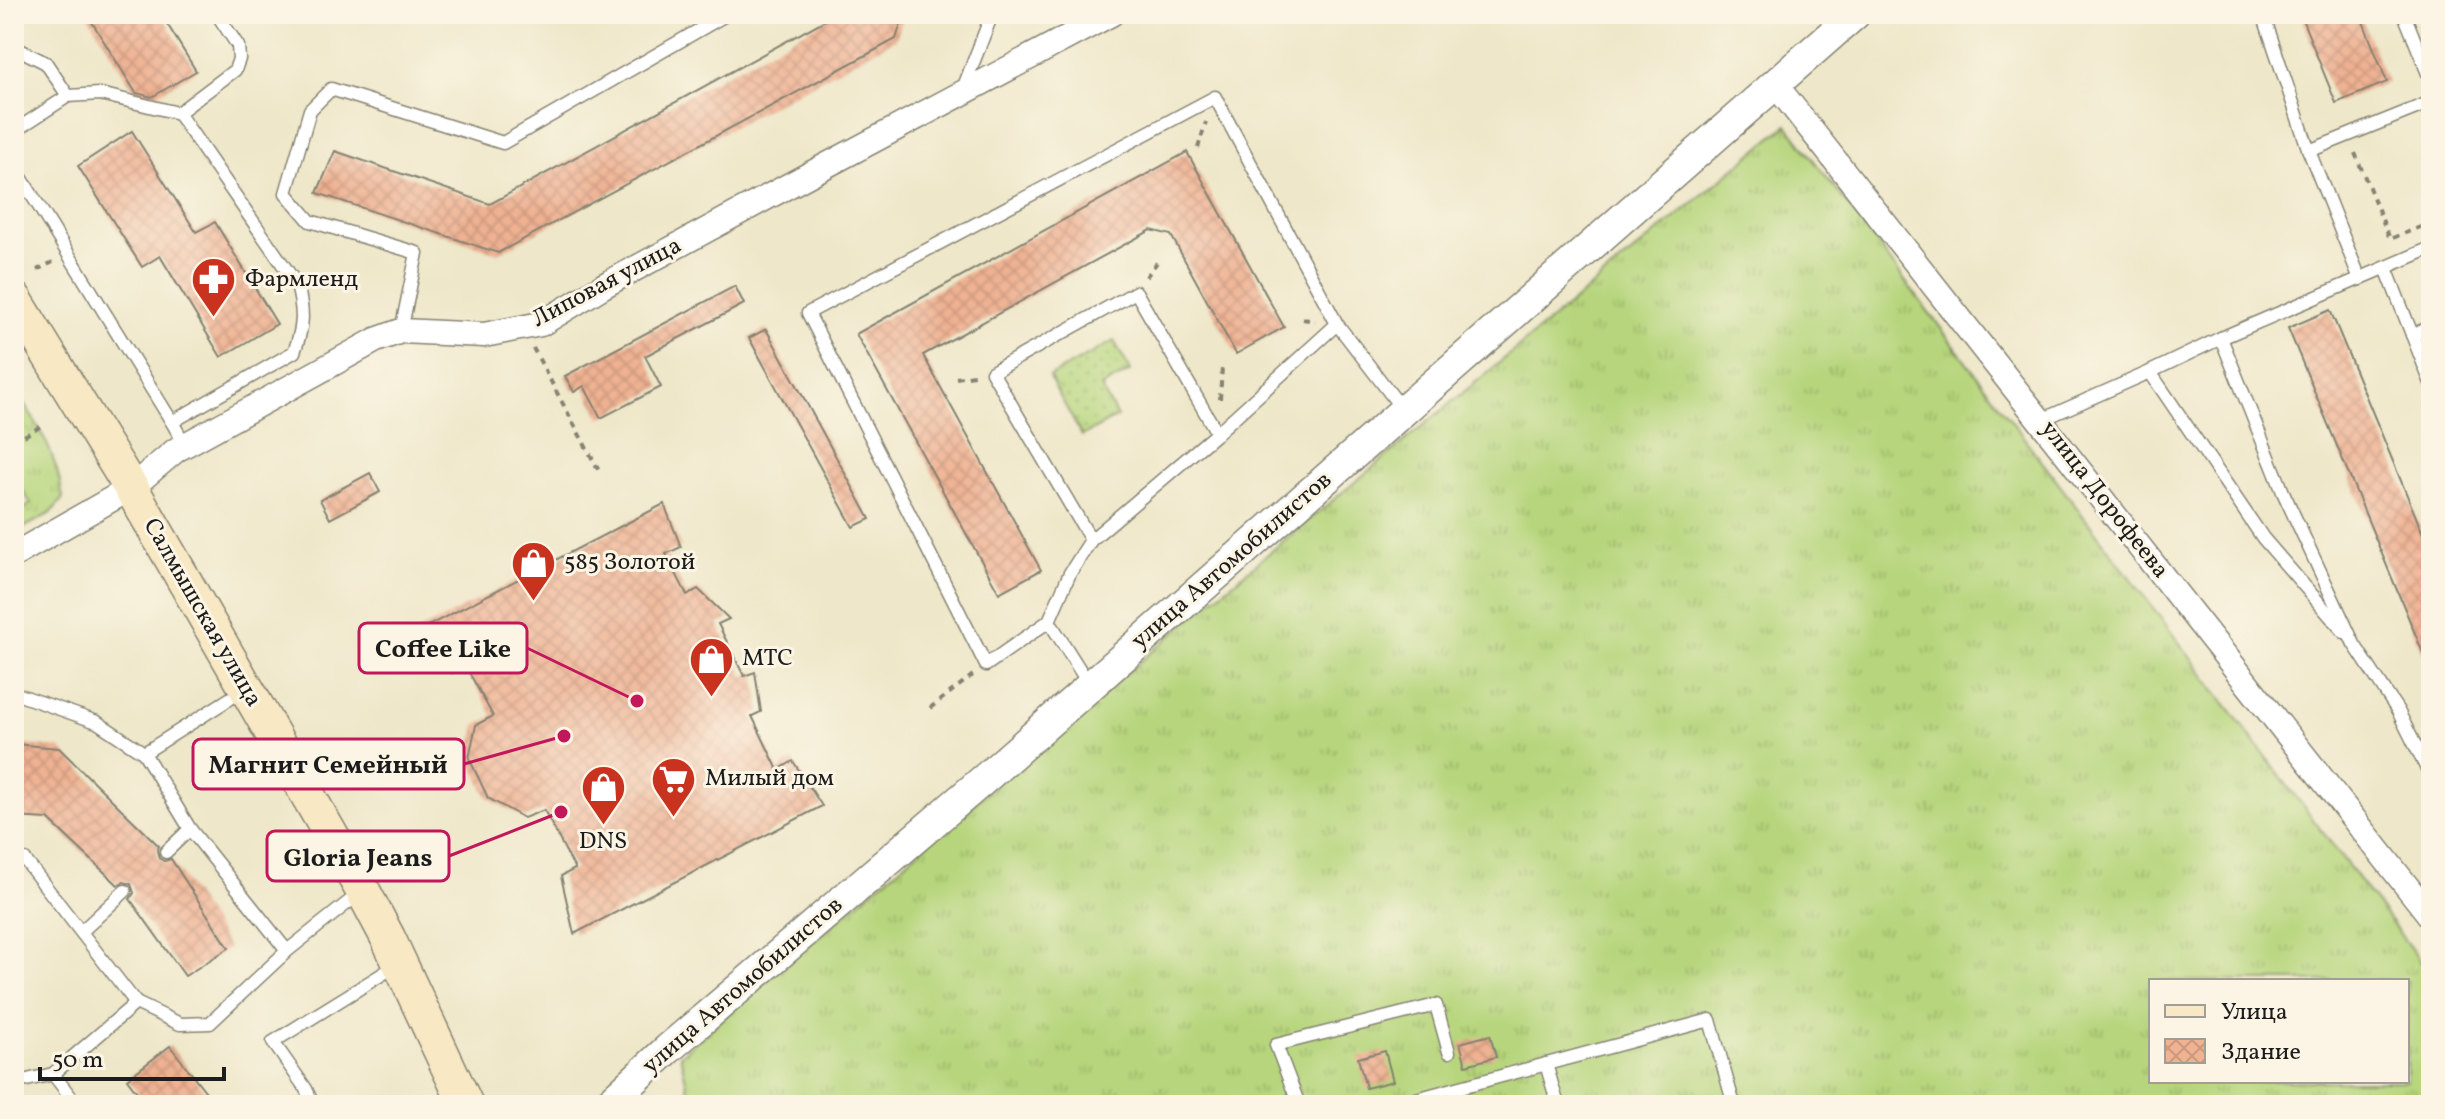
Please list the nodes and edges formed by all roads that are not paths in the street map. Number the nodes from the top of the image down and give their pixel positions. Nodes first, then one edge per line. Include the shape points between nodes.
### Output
1 (217, 14) edge
2 (727, 14) edge
3 (992, 14) edge
4 (1111, 14) edge
5 (1855, 14) edge
6 (2263, 14) edge
7 (2404, 14) edge
8 (14, 42) edge
9 (2431, 81) edge
10 (1775, 84) junction
11 (962, 92) junction
12 (68, 96) junction
13 (2431, 102) edge
14 (178, 113) junction
15 (16, 128) edge
16 (2309, 151) junction
17 (14, 166) edge
18 (2431, 248) edge
19 (2386, 268) junction
20 (2360, 279) junction
21 (14, 298) edge
22 (1337, 324) junction
23 (2431, 327) edge
24 (401, 331) junction
25 (2412, 335) junction
26 (2221, 338) junction
27 (2150, 372) junction
28 (2431, 383) edge
29 (1403, 410) junction
30 (2041, 420) junction
31 (172, 422) junction
32 (1217, 433) junction
33 (185, 445) junction
34 (131, 488) junction
35 (1091, 540) junction
36 (14, 555) edge
37 (1049, 621) junction
38 (2354, 644) junction
39 (1090, 686) junction
40 (246, 689) junction
41 (14, 693) edge
42 (144, 753) junction
43 (2431, 777) edge
44 (190, 829) junction
45 (166, 852) dead end
46 (14, 860) edge
47 (125, 891) dead end
48 (363, 891) junction
49 (2428, 908) edge
50 (82, 931) junction
51 (287, 951) junction
52 (400, 964) junction
53 (136, 1003) junction
54 (1449, 1052) dead end
55 (1546, 1064) junction
56 (53, 1074) junction
57 (14, 1083) edge
58 (77, 1105) edge
59 (313, 1105) edge
60 (466, 1105) edge
61 (607, 1105) edge
62 (1299, 1105) edge
63 (1394, 1105) edge
64 (1558, 1105) edge
65 (1734, 1105) edge

1 - 14 lane via 238,46 235,70
2 - 24 lane via 503,143 331,89 310,110 286,193 310,221 417,253
3 - 11 lane
4 - 11 street, Липовая улица
5 - 10 street, улица Автомобилистов
6 - 16 lane
7 - 9 lane
8 - 12 lane via 46,63
10 - 29 street, улица Автомобилистов
10 - 30 street, улица Дорофеева
11 - 24 street, Липовая улица via 541,324 484,335
12 - 14 lane via 100,94
12 - 15 lane
13 - 16 lane
14 - 31 lane via 297,285 302,331 294,352
16 - 20 lane
17 - 31 lane
18 - 19 lane
19 - 20 lane
19 - 25 lane
20 - 26 lane
21 - 34 main road, Салмышская улица
22 - 29 lane
22 - 32 lane
22 - 37 lane via 1215,97 808,313 986,665
23 - 25 lane
24 - 33 street, Липовая улица
25 - 28 lane
26 - 27 lane
26 - 38 lane via 2283,492
27 - 30 lane
27 - 38 lane via 2263,538
29 - 39 street, улица Автомобилистов
30 - 49 street, улица Дорофеева
31 - 33 lane
32 - 35 lane
32 - 35 lane via 1136,292 992,372
33 - 34 street, Липовая улица
34 - 36 street, Липовая улица
34 - 40 main road, Салмышская улица
35 - 37 lane
37 - 39 lane
38 - 43 lane via 2398,711
39 - 61 street, улица Автомобилистов
40 - 42 lane
40 - 48 main road, Салмышская улица
41 - 42 lane via 97,722
42 - 44 lane
44 - 45 lane
44 - 51 lane
46 - 50 lane via 25,860
47 - 50 lane
48 - 51 lane
48 - 52 main road, Салмышская улица
50 - 53 lane
51 - 53 lane via 210,1023 180,1024
52 - 59 lane via 273,1042
52 - 60 main road, Салмышская улица
53 - 56 lane
54 - 62 lane via 1436,1005 1276,1045
55 - 63 lane
55 - 64 lane
55 - 65 lane via 1710,1020
56 - 57 lane
56 - 58 lane

